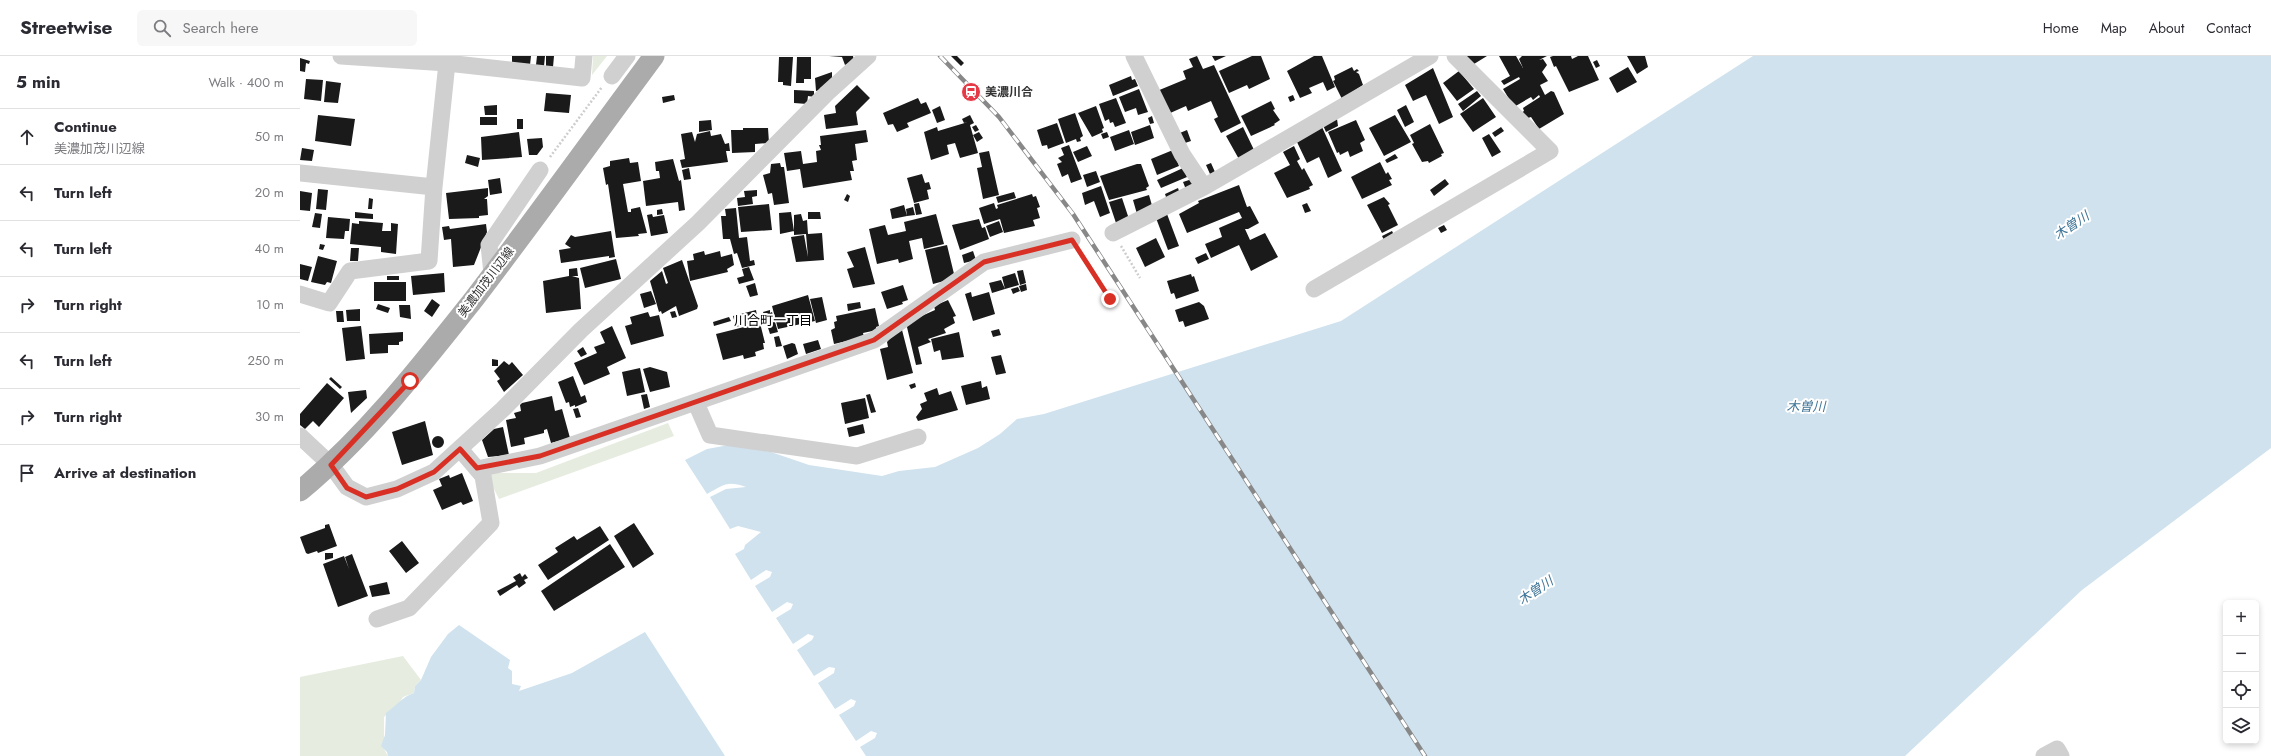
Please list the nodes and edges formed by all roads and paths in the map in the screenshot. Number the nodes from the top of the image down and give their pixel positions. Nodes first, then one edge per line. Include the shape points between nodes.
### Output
1 (341, 56) edge
2 (584, 56) edge
3 (627, 56) edge
4 (654, 56) edge
5 (868, 56) edge
6 (1134, 56) edge
7 (1430, 56) edge
8 (1455, 56) edge
9 (446, 63) junction
10 (612, 76) joint
11 (540, 170) joint
12 (300, 173) edge
13 (434, 187) junction
14 (1204, 187) junction
15 (1113, 233) joint
16 (1072, 240) joint
17 (492, 274) junction
18 (1140, 278) dead end
19 (1314, 289) dead end
20 (300, 294) edge
21 (1110, 299) dead end
22 (696, 403) junction
23 (300, 436) edge
24 (918, 437) dead end
25 (460, 449) junction
26 (331, 465) junction
27 (477, 468) junction
28 (300, 491) edge
29 (377, 619) dead end
30 (2044, 756) edge
31 (2061, 756) edge

1 - 9 street
2 - 9 street via 582,78
3 - 10 street
4 - 17 main road, 美濃加茂川辺線
5 - 25 street via 827,93 698,223 581,330 504,409
6 - 14 street via 1182,154
7 - 14 street
8 - 19 street via 1550,151
9 - 13 street
10 - 11 path
11 - 17 street via 489,245
12 - 13 street
13 - 20 street via 429,261 350,271 329,303
14 - 15 street
15 - 18 path
16 - 21 path
16 - 22 street via 984,262 874,340
17 - 26 main road, 美濃加茂川辺線 via 410,381
22 - 24 street via 710,435 857,456
22 - 27 street via 540,456
23 - 26 street
25 - 26 street via 434,472 397,489 366,497 347,488
25 - 27 street
26 - 28 main road, 美濃加茂川辺線
27 - 29 street via 483,476 491,523 409,608
30 - 31 street via 2057,749

